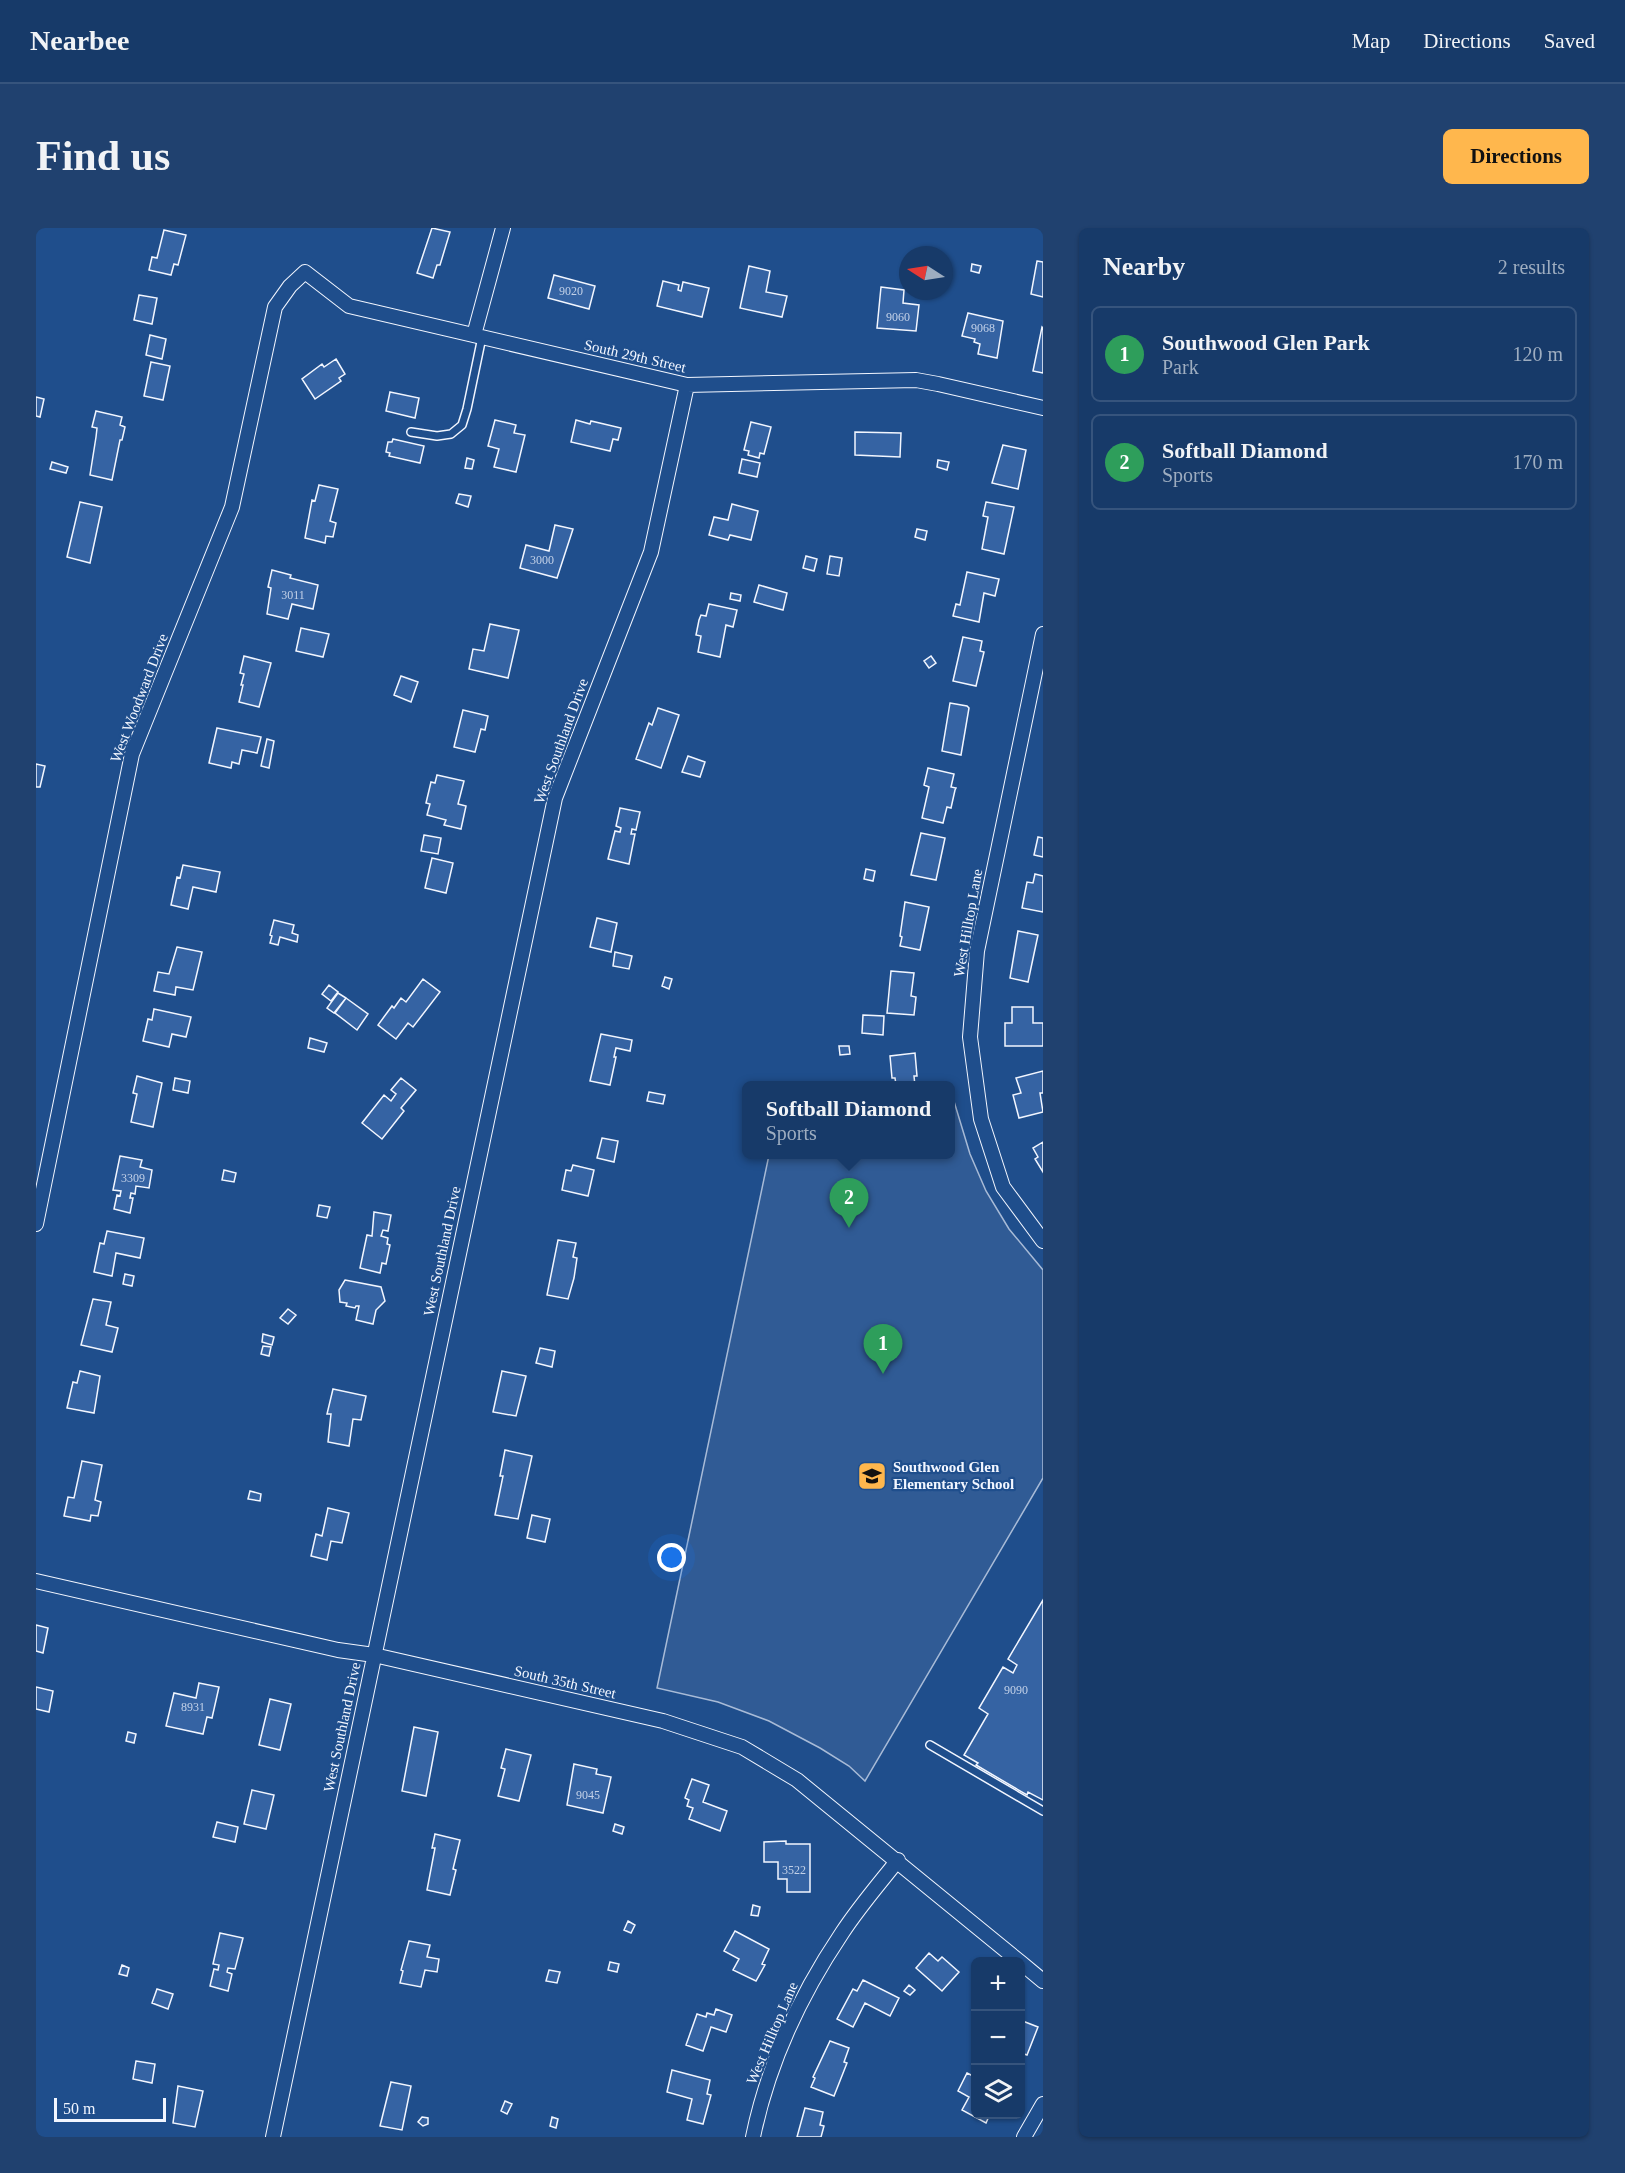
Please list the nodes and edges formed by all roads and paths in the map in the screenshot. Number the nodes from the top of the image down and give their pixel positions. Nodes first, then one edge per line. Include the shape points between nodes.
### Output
1 (504, 228) edge
2 (305, 273) joint
3 (478, 336) junction
4 (687, 385) junction
5 (1043, 408) edge
6 (411, 432) dead end
7 (1043, 634) edge
8 (36, 1224) edge
9 (1043, 1241) edge
10 (36, 1581) edge
11 (374, 1655) junction
12 (930, 1745) dead end
13 (1043, 1811) edge
14 (898, 1860) junction
15 (1014, 1957) edge
16 (1025, 1966) edge
17 (1043, 1981) edge
18 (1043, 2104) edge
19 (273, 2137) edge
20 (753, 2137) edge
21 (1024, 2137) edge

1 - 3 street
2 - 3 street, South 29th Street via 349,306
2 - 8 street, West Woodward Drive via 275,307 232,507 132,754
3 - 4 street, South 29th Street
3 - 6 lane via 462,425 451,434 438,436
4 - 5 street, South 29th Street via 916,380
4 - 11 street, West Southland Drive via 651,552 555,798
7 - 9 street, West Hilltop Lane via 977,951 970,1037 981,1119 1004,1187
10 - 11 street, South 35th Street
11 - 14 street, South 35th Street via 663,1721 742,1747 797,1780
11 - 19 street, West Southland Drive
12 - 13 lane
14 - 15 street, South 35th Street
14 - 20 street, West Hilltop Lane via 842,1932 804,1996 779,2054
16 - 17 street, South 35th Street
18 - 21 street

